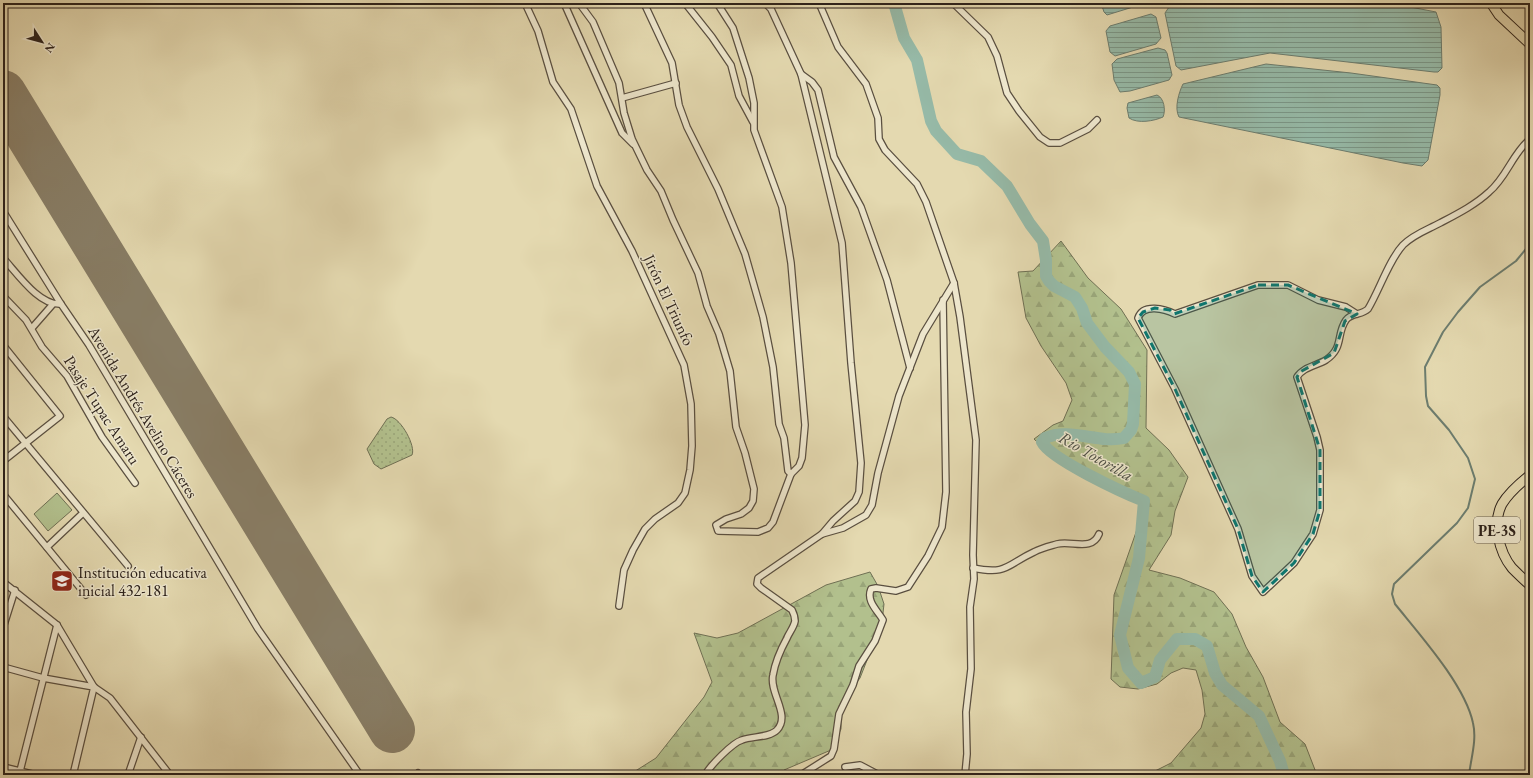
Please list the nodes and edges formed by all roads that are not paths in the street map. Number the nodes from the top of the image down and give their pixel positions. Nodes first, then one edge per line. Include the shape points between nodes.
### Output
1 (526, 3) edge
2 (564, 3) edge
3 (579, 3) edge
4 (644, 3) edge
5 (685, 3) edge
6 (717, 3) edge
7 (765, 3) edge
8 (819, 3) edge
9 (953, 3) edge
10 (1491, 3) edge
11 (1530, 44) edge
12 (801, 74) junction
13 (676, 83) junction
14 (622, 98) junction
15 (1097, 120) dead end
16 (753, 122) junction
17 (1530, 140) edge
18 (636, 148) junction
19 (3, 211) edge
20 (3, 258) edge
21 (954, 283) junction
22 (3, 296) edge
23 (942, 300) junction
24 (53, 304) junction
25 (61, 304) junction
26 (1357, 314) junction
27 (32, 328) junction
28 (3, 345) edge
29 (910, 368) junction
30 (3, 416) edge
31 (26, 443) junction
32 (3, 461) edge
33 (791, 474) junction
34 (1530, 475) edge
35 (135, 484) dead end
36 (3, 494) edge
37 (83, 513) junction
38 (822, 534) junction
39 (1099, 534) dead end
40 (47, 547) junction
41 (128, 566) dead end
42 (973, 568) junction
43 (3, 582) edge
44 (1530, 586) edge
45 (15, 590) junction
46 (86, 595) dead end
47 (619, 606) dead end
48 (57, 625) junction
49 (3, 628) edge
50 (3, 667) edge
51 (43, 678) junction
52 (94, 687) junction
53 (141, 737) junction
54 (3, 767) edge
55 (844, 767) dead end
56 (19, 773) edge
57 (36, 775) edge
58 (73, 775) edge
59 (128, 775) edge
60 (170, 775) edge
61 (360, 775) edge
62 (416, 775) edge
63 (419, 775) edge
64 (705, 775) edge
65 (801, 775) edge
66 (879, 775) edge
67 (965, 775) edge

1 - 47 street, Jirón El Triunfo via 538,31 553,82 571,109 593,176 632,251 684,365 691,404 692,446 686,492 678,503 656,519 641,536 624,570
2 - 18 street via 622,133
3 - 14 street via 599,34 619,83
4 - 13 street via 672,63
5 - 16 street via 731,65 739,96
6 - 16 street via 733,28 749,78 754,103
7 - 12 street via 771,9
8 - 21 street via 838,47 866,84 878,118 879,139 885,150 917,184 926,202
9 - 15 street via 988,37 997,56 1006,93 1040,137 1049,143 1060,143 1088,128
10 - 11 highway via 1499,16
12 - 29 street via 818,90 834,157 862,207 887,280
12 - 38 street via 842,243 861,463 859,492 855,501 833,520
13 - 14 street
13 - 33 street via 679,105 687,127 718,189 745,254 763,317 773,367 779,424 784,438 788,471
14 - 18 street
16 - 33 street via 782,207 791,264 805,425 802,458 799,466
17 - 26 street via 1520,148 1503,177 1490,192 1416,235 1403,246 1396,254 1368,309
18 - 33 street via 661,191 698,273 730,371 736,427 754,489 753,501 749,508 716,525 718,532 758,532 768,528 773,522
19 - 25 street, Avenida Andrés Avelino Cáceres
20 - 24 street via 40,297
21 - 23 street
21 - 42 street via 976,440
22 - 27 street, Pasaje Tupac Amaru
23 - 29 street via 923,334
23 - 65 street via 946,492 942,527 928,556 908,587 896,591 871,589 871,602 883,620 882,625 859,666 839,714 831,756
24 - 25 street
24 - 27 street
25 - 61 street, Avenida Andrés Avelino Cáceres via 100,363 258,629
26 - 26 street via 1346,307 1318,300 1288,285 1258,285 1175,314 1170,310 1155,308 1138,315 1175,389 1238,529 1252,576 1262,592 1294,563 1313,534 1320,510 1320,450 1297,377 1300,372 1325,360 1337,350 1345,321
27 - 35 street, Pasaje Tupac Amaru via 42,346 67,376 102,437
28 - 31 street via 60,416
29 - 38 street via 899,396 872,505 866,515 854,522
30 - 31 street
31 - 32 street
31 - 37 street
34 - 44 highway, PE-3S via 1502,504 1497,527 1498,539 1504,554
36 - 40 street
37 - 40 street
37 - 41 street
38 - 64 street via 758,578 757,584 795,615 795,622 773,674 772,687 781,711 781,724 774,732 733,744
39 - 42 street via 1094,542 1059,543 1034,552 1004,569 988,571
40 - 46 street
42 - 67 street
43 - 45 street
45 - 48 street
45 - 49 street
48 - 51 street
48 - 52 street
50 - 51 street
51 - 52 street
51 - 56 street
52 - 53 street via 110,698
52 - 58 street
53 - 59 street
53 - 60 street
54 - 56 street
55 - 66 street via 860,765
56 - 57 street
62 - 63 street

